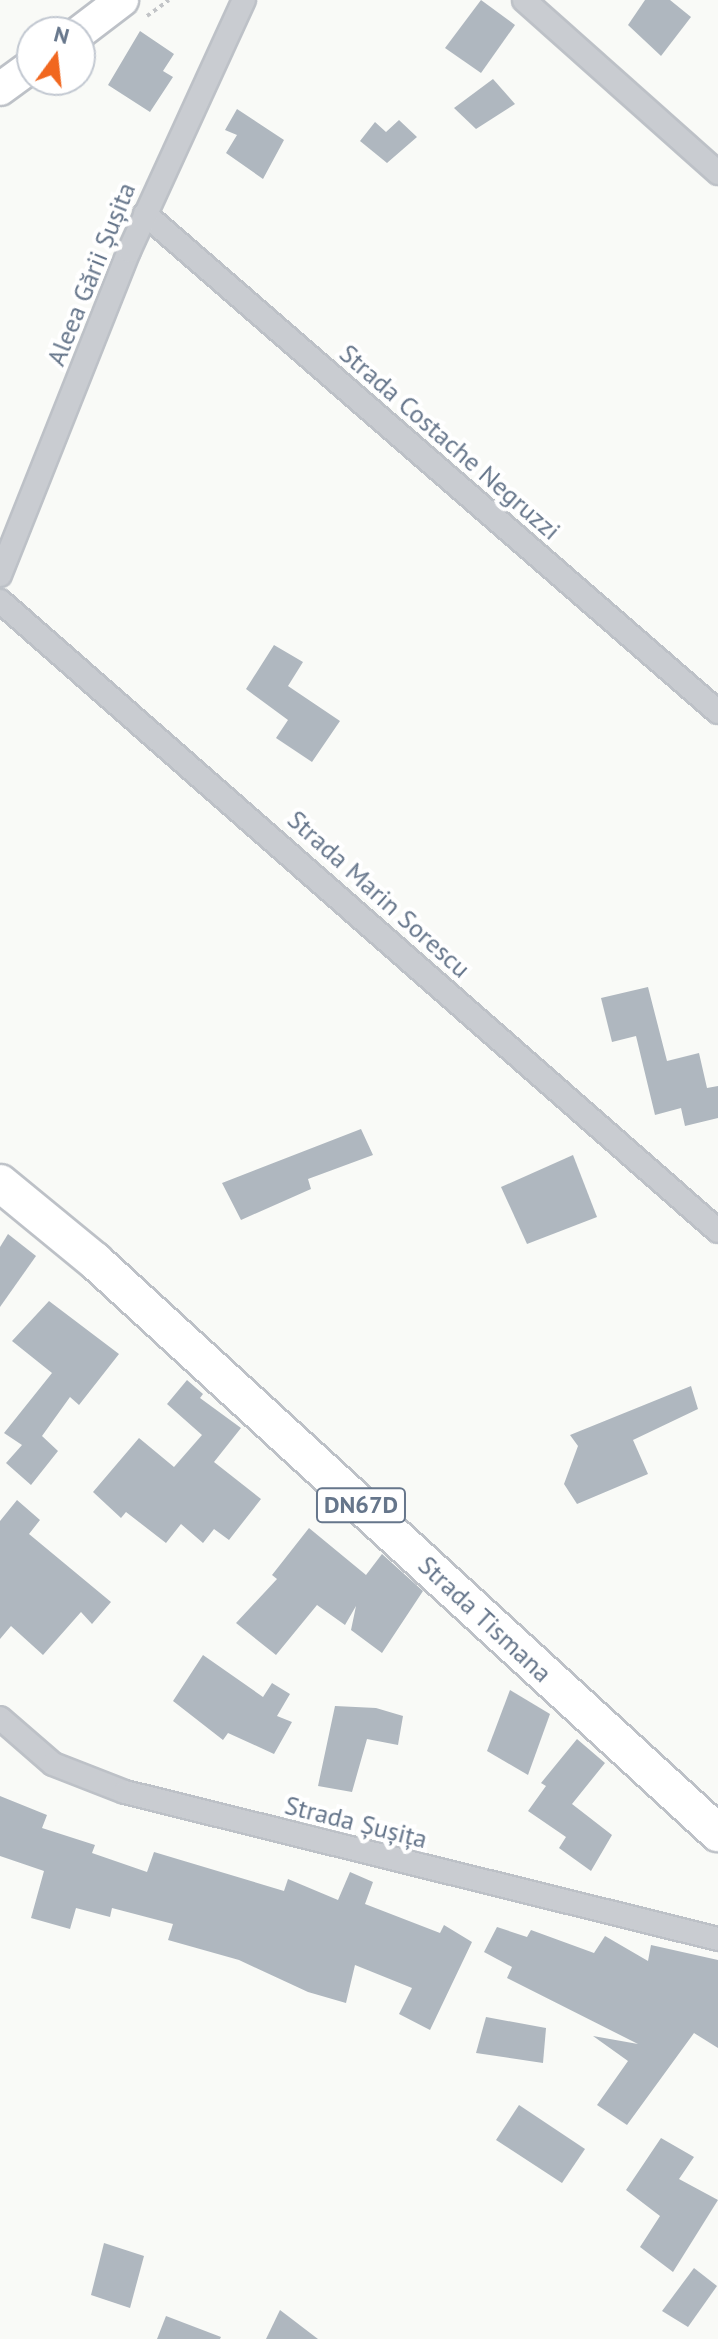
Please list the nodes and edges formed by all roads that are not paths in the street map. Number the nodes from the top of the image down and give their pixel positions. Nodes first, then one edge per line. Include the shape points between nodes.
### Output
1 (122, 0) edge
2 (244, 0) edge
3 (524, 0) edge
4 (96, 20) edge
5 (718, 173) edge
6 (145, 214) junction
7 (0, 575) edge
8 (0, 601) edge
9 (718, 712) edge
10 (0, 1183) edge
11 (718, 1231) edge
12 (0, 1718) edge
13 (718, 1832) edge
14 (718, 1939) edge

1 - 4 main road
2 - 6 street, Aleea Gării Șușita
3 - 5 street
6 - 7 street, Aleea Gării Șușita
6 - 9 street, Strada Costache Negruzzi
8 - 11 street, Strada Marin Sorescu
10 - 13 main road, Strada Tismana / DN67D via 95,1261
12 - 14 street, Strada Șușița via 53,1764 125,1792

